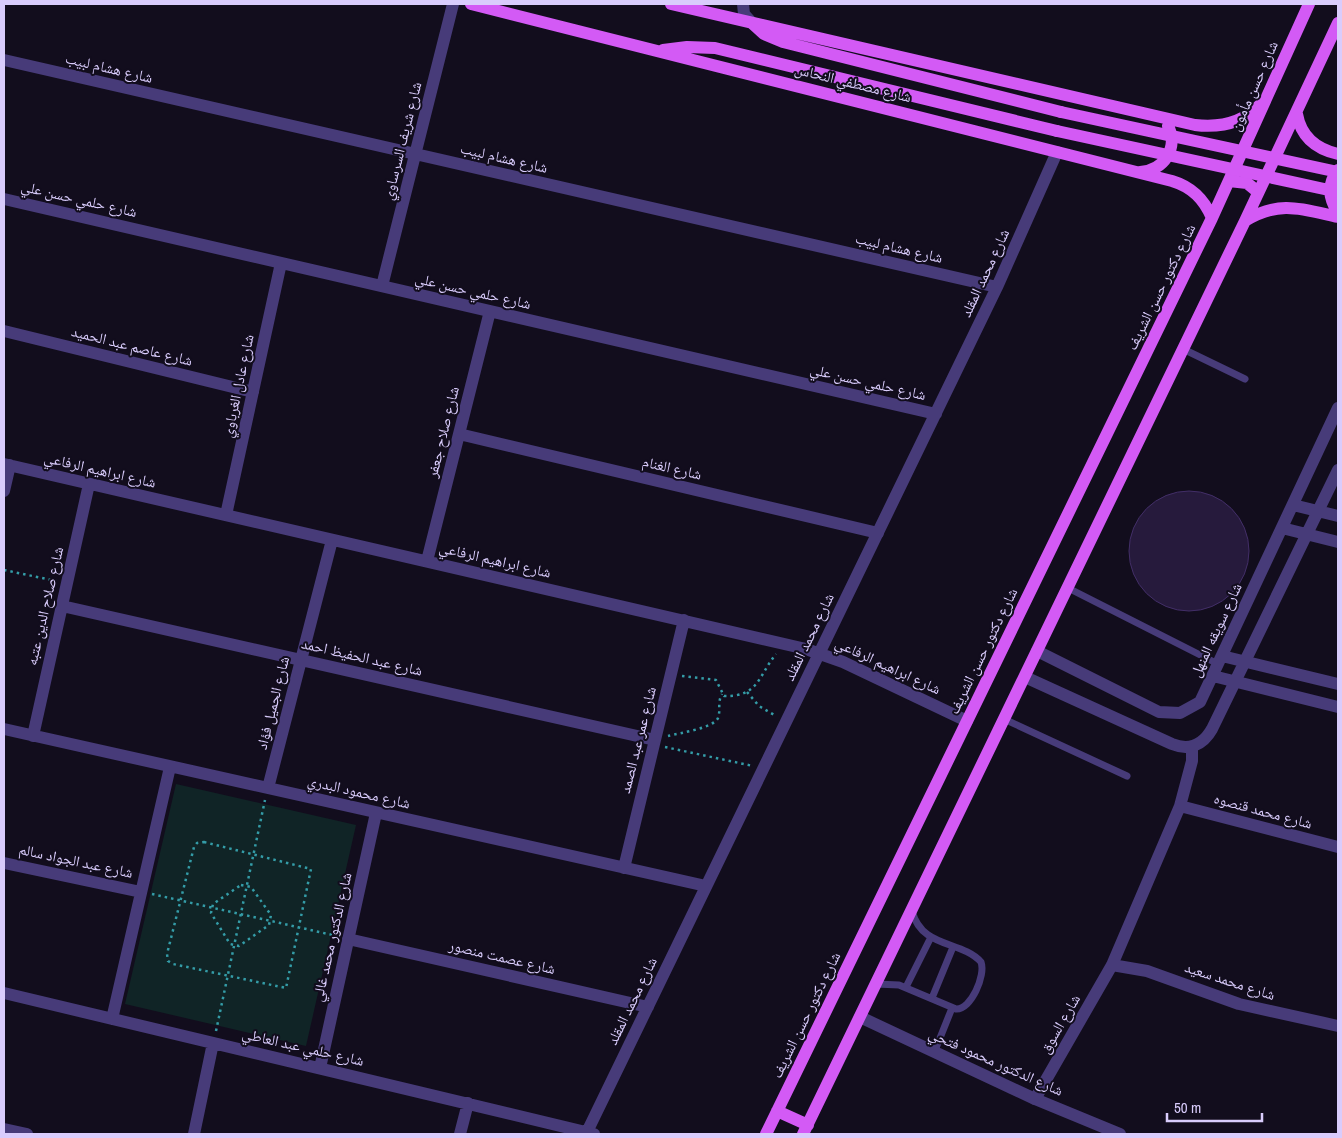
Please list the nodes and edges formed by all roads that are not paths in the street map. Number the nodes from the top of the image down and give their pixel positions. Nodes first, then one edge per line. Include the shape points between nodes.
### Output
1 (453, 4) edge
2 (471, 4) edge
3 (671, 4) edge
4 (743, 4) edge
5 (1309, 4) edge
6 (752, 23) junction
7 (1338, 23) edge
8 (658, 51) junction
9 (4, 60) edge
10 (1265, 101) junction
11 (1297, 114) junction
12 (1162, 118) junction
13 (1248, 139) junction
14 (1057, 152) junction
15 (1278, 153) junction
16 (416, 154) junction
17 (1338, 154) edge
18 (1338, 171) edge
19 (1138, 172) junction
20 (1229, 181) junction
21 (1258, 192) junction
22 (1338, 192) edge
23 (4, 199) edge
24 (1338, 215) edge
25 (1212, 218) junction
26 (1246, 221) junction
27 (281, 263) junction
28 (382, 286) junction
29 (997, 287) junction
30 (490, 311) junction
31 (4, 331) edge
32 (1183, 350) junction
33 (1245, 379) dead end
34 (253, 392) junction
35 (1338, 408) edge
36 (936, 414) junction
37 (459, 434) junction
38 (7, 465) edge
39 (1338, 470) edge
40 (89, 484) junction
41 (4, 491) edge
42 (1293, 505) junction
43 (1320, 512) junction
44 (226, 515) junction
45 (1338, 516) edge
46 (1282, 528) junction
47 (878, 533) junction
48 (1308, 534) junction
49 (332, 540) junction
50 (1338, 542) edge
51 (427, 561) junction
52 (1068, 588) junction
53 (62, 606) junction
54 (684, 620) junction
55 (1037, 651) junction
56 (820, 653) junction
57 (301, 660) junction
58 (1220, 660) junction
59 (1245, 661) junction
60 (1213, 676) junction
61 (1025, 677) junction
62 (1235, 682) junction
63 (1338, 684) edge
64 (1338, 707) edge
65 (1004, 719) junction
66 (967, 721) junction
67 (4, 729) edge
68 (33, 736) junction
69 (655, 742) junction
70 (1192, 747) junction
71 (170, 766) junction
72 (1127, 776) dead end
73 (268, 788) junction
74 (1180, 806) junction
75 (376, 813) junction
76 (1338, 847) edge
77 (4, 863) edge
78 (624, 868) junction
79 (706, 886) junction
80 (141, 892) junction
81 (912, 910) junction
82 (931, 937) junction
83 (348, 939) junction
84 (953, 948) junction
85 (1112, 965) junction
86 (876, 984) junction
87 (906, 987) junction
88 (4, 993) edge
89 (932, 998) junction
90 (648, 1007) junction
91 (952, 1008) junction
92 (860, 1017) junction
93 (112, 1019) junction
94 (1338, 1026) edge
95 (213, 1043) junction
96 (934, 1052) junction
97 (320, 1068) junction
98 (1035, 1099) junction
99 (468, 1103) junction
100 (778, 1111) junction
101 (4, 1129) edge
102 (806, 1130) edge
103 (589, 1133) edge
104 (27, 1134) edge
105 (194, 1134) edge
106 (460, 1134) edge
107 (766, 1134) edge
108 (1120, 1134) edge

1 - 16 street, شارع شريف السرساوي
2 - 8 main road, شارع مصطفي النحاس
3 - 6 main road
4 - 6 street via 744,14
5 - 10 main road, شارع حسن مأمون
6 - 12 main road
6 - 18 main road, bridge via 764,34 783,42 1061,112
7 - 11 main road
8 - 14 main road, شارع مصطفي النحاس
8 - 22 main road, bridge via 715,48 1057,131
9 - 16 street, شارع هشام لبيب
10 - 12 main road via 1247,116 1226,124 1200,126
10 - 13 main road, شارع حسن مأمون
11 - 15 main road
11 - 17 main road via 1301,129 1310,141 1322,150
12 - 19 main road via 1172,136 1168,156 1158,167
13 - 15 main road via 1259,153 1269,156
13 - 20 main road, شارع حسن مأمون
14 - 19 main road, شارع مصطفي النحاس
14 - 29 street, شارع محمد المقلد
15 - 21 main road
16 - 28 street, شارع شريف السرساوي
16 - 29 street, شارع هشام لبيب
18 - 24 main road via 1330,193
19 - 25 main road, شارع مصطفي النحاس via 1188,187 1202,199
20 - 21 main road via 1247,183
20 - 25 main road, شارع دكتور حسن الشريف
21 - 26 main road
23 - 27 street, شارع حلمي حسن علي
24 - 26 main road via 1291,206 1266,210
25 - 66 main road, شارع دكتور حسن الشريف
26 - 32 main road
27 - 28 street, شارع حلمي حسن علي
27 - 34 street, شارع عادل الغرباوي
28 - 30 street, شارع حلمي حسن علي
29 - 36 street, شارع محمد المقلد
30 - 36 street, شارع حلمي حسن علي
30 - 37 street, شارع صلاح جعفر
31 - 34 street, شارع عاصم عبد الحميد
32 - 33 lane
32 - 52 main road
34 - 44 street, شارع عادل الغرباوي
35 - 42 street, شارع سويقه المنهل
36 - 47 street, شارع محمد المقلد
37 - 47 street, شارع الغنام
37 - 51 street, شارع صلاح جعفر
38 - 40 street, شارع ابراهيم الرفاعي
38 - 41 street
39 - 43 street
40 - 44 street, شارع ابراهيم الرفاعي
40 - 53 street, شارع صلاح الدين عتبه
42 - 43 street
42 - 46 street, شارع سويقه المنهل
43 - 45 street
43 - 48 street
44 - 49 street, شارع ابراهيم الرفاعي
46 - 48 street
46 - 58 street, شارع سويقه المنهل
47 - 56 street, شارع محمد المقلد
48 - 50 street
48 - 59 street
49 - 51 street, شارع ابراهيم الرفاعي
49 - 57 street, شارع الجميل فؤاد
51 - 54 street, شارع ابراهيم الرفاعي
52 - 55 main road
52 - 58 lane
53 - 57 street, شارع عبد الحفيظ احمد
53 - 68 street, شارع صلاح الدين عتبه
54 - 56 street, شارع ابراهيم الرفاعي
54 - 69 street, شارع عمر عبد الصمد
55 - 60 street, شارع سويقه المنهل via 1166,714 1186,711 1200,702
55 - 61 main road
56 - 66 street, شارع ابراهيم الرفاعي
56 - 79 street, شارع محمد المقلد
57 - 69 street, شارع عبد الحفيظ احمد
57 - 73 street, شارع الجميل فؤاد
58 - 59 street
58 - 60 street, شارع سويقه المنهل
59 - 62 street
59 - 63 street
60 - 62 street
61 - 65 main road
61 - 70 street via 1172,744
62 - 64 street
62 - 70 street via 1209,734
65 - 72 lane
65 - 81 main road
66 - 100 main road, شارع دكتور حسن الشريف
67 - 68 street, شارع محمود البدري
68 - 71 street, شارع محمود البدري
69 - 78 street, شارع عمر عبد الصمد
70 - 74 street, شارع السوق via 1191,766
71 - 73 street, شارع محمود البدري
71 - 80 street
73 - 75 street, شارع محمود البدري
74 - 76 street, شارع محمد قنصوه
74 - 85 street, شارع السوق
75 - 78 street, شارع محمود البدري
75 - 83 street, شارع الدكتور محمد غالي
77 - 80 street, شارع عبد الجواد سالم
78 - 79 street, شارع محمود البدري
79 - 90 street, شارع محمد المقلد
80 - 93 street
81 - 82 lane via 921,929
81 - 86 main road
82 - 84 lane
82 - 87 lane
83 - 90 street, شارع عصمت منصور
83 - 97 street, شارع الدكتور محمد غالي
84 - 89 lane
84 - 91 lane via 978,959 983,971 969,1004 960,1010
85 - 94 street, شارع محمد سعيد via 1147,971 1239,1004
85 - 98 street, شارع السوق
86 - 87 lane via 892,983
86 - 92 main road
87 - 89 lane
88 - 93 street, شارع حلمي عبد العاطي
89 - 91 lane
90 - 103 street, شارع محمد المقلد
91 - 96 lane
92 - 96 street, شارع الدكتور محمود فتحي
92 - 102 main road
93 - 95 street, شارع حلمي عبد العاطي
95 - 97 street, شارع حلمي عبد العاطي
95 - 105 street
96 - 98 street, شارع الدكتور محمود فتحي
97 - 99 street, شارع حلمي عبد العاطي
98 - 108 street, شارع الدكتور محمود فتحي
99 - 103 street, شارع حلمي عبد العاطي
99 - 106 street
100 - 102 main road
100 - 107 main road, شارع دكتور حسن الشريف
101 - 104 street

